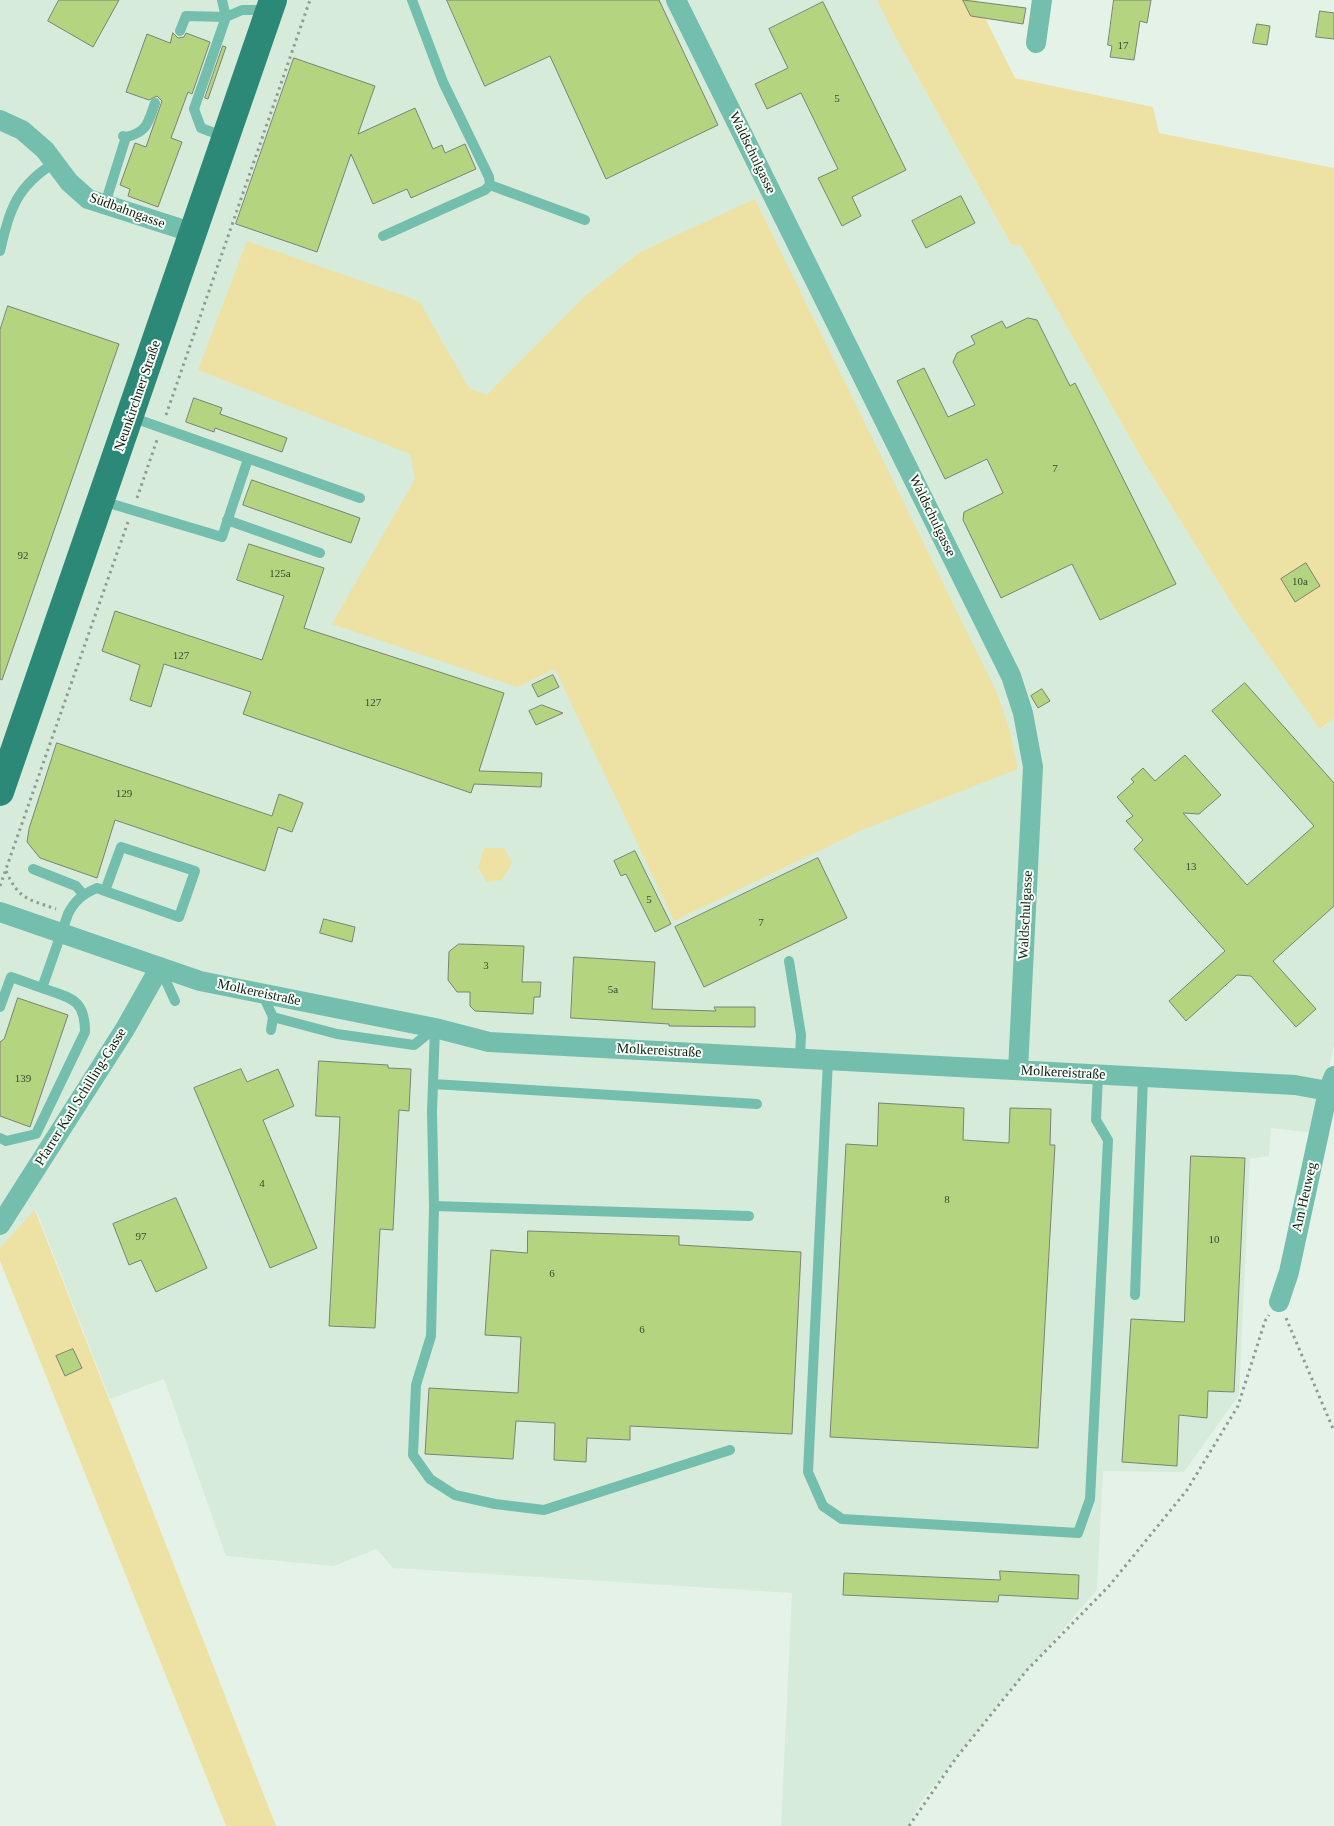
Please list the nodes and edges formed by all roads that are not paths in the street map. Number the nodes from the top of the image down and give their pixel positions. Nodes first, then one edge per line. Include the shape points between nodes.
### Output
1 (222, 0) edge
2 (412, 0) edge
3 (676, 0) edge
4 (1042, 0) edge
5 (272, 5) edge
6 (226, 17) junction
7 (180, 31) dead end
8 (1036, 43) dead end
9 (155, 103) dead end
10 (1, 125) edge
11 (227, 138) junction
12 (54, 163) junction
13 (490, 185) junction
14 (105, 204) junction
15 (586, 220) dead end
16 (194, 233) junction
17 (383, 236) dead end
18 (0, 251) edge
19 (131, 417) junction
20 (248, 458) junction
21 (360, 498) dead end
22 (102, 500) junction
23 (228, 520) junction
24 (320, 553) dead end
25 (0, 792) edge
26 (33, 869) dead end
27 (106, 891) junction
28 (82, 894) junction
29 (0, 912) edge
30 (61, 933) junction
31 (788, 961) dead end
32 (160, 967) junction
33 (42, 988) junction
34 (262, 993) junction
35 (175, 1001) dead end
36 (0, 1007) edge
37 (273, 1017) junction
38 (435, 1028) junction
39 (271, 1030) dead end
40 (800, 1058) junction
41 (828, 1060) junction
42 (1018, 1070) junction
43 (1098, 1074) junction
44 (1143, 1077) junction
45 (433, 1084) junction
46 (1332, 1086) edge
47 (757, 1104) dead end
48 (0, 1138) edge
49 (434, 1206) junction
50 (749, 1216) dead end
51 (0, 1223) edge
52 (1136, 1295) dead end
53 (1279, 1302) road end
54 (730, 1450) dead end

1 - 6 lane
2 - 13 lane via 443,82 490,177
3 - 42 street, Waldschulgasse via 1011,676 1023,712 1033,767
4 - 8 street
5 - 6 lane via 242,10
5 - 11 main road, Neunkirchner Straße
6 - 7 lane via 186,16
6 - 11 lane via 194,109 201,128
9 - 14 lane via 148,124 140,134 124,137
10 - 12 street, Südbahngasse via 22,130 45,150
11 - 16 main road, Neunkirchner Straße
12 - 14 street, Südbahngasse via 88,198
12 - 18 lane via 22,189 6,225
13 - 15 lane
13 - 17 lane
14 - 16 street, Südbahngasse
16 - 19 main road, Neunkirchner Straße
19 - 20 lane
19 - 22 main road, Neunkirchner Straße
20 - 21 lane
20 - 23 lane
22 - 23 lane via 222,537
22 - 25 main road, Neunkirchner Straße
23 - 24 lane
26 - 28 lane via 76,886
27 - 27 lane via 121,847 195,871 179,917
27 - 28 lane via 97,888
28 - 30 lane via 73,903
29 - 30 street, Molkereistraße
30 - 32 street, Molkereistraße
30 - 33 lane
31 - 40 lane via 801,1035
32 - 34 street, Molkereistraße via 200,981
32 - 35 lane
32 - 51 street, Pfarrer Karl Schilling-Gasse via 125,1029
33 - 36 lane via 11,977
33 - 48 lane via 74,1000 85,1014 85,1032 36,1134 6,1141
34 - 37 lane
34 - 38 street, Molkereistraße
37 - 38 lane via 337,1034 414,1045
37 - 39 lane
38 - 40 street, Molkereistraße via 489,1042
38 - 45 lane
40 - 41 street, Molkereistraße
41 - 42 street, Molkereistraße
41 - 43 lane via 808,1472 823,1506 842,1519 1078,1533 1090,1500 1108,1140 1096,1120
42 - 43 street, Molkereistraße
43 - 44 street, Molkereistraße
44 - 46 street, Molkereistraße
44 - 52 lane
45 - 47 lane
45 - 49 lane
46 - 53 street, Am Heuweg via 1289,1272
49 - 50 lane
49 - 54 lane via 431,1336 416,1385 413,1455 430,1479 455,1495 544,1510

